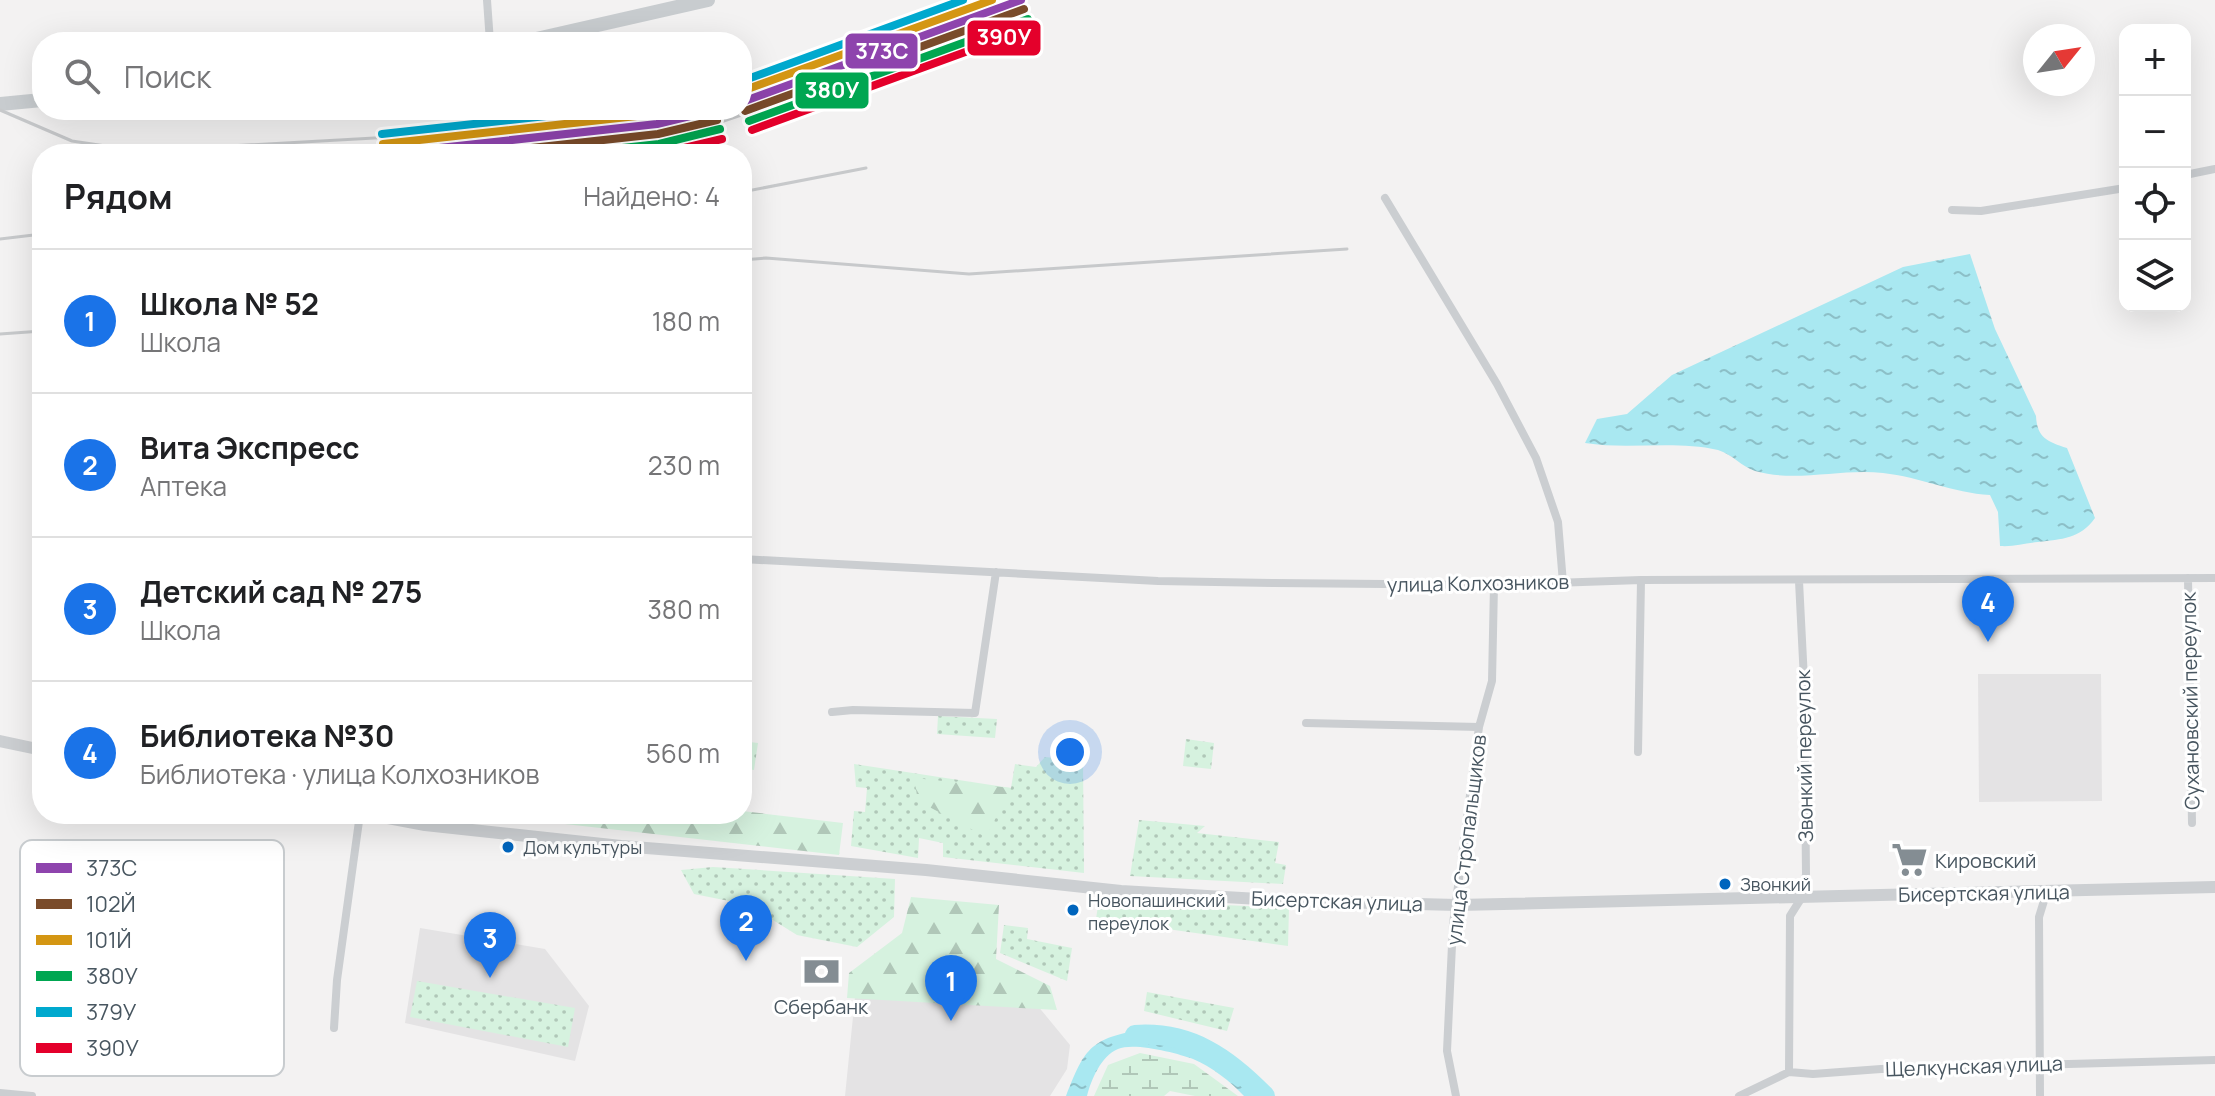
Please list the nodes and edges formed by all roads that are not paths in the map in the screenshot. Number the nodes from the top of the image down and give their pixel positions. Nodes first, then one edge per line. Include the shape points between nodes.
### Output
1 (487, 0) edge
2 (708, 0) edge
3 (489, 32) edge
4 (567, 32) edge
5 (32, 101) edge
6 (0, 104) edge
7 (2215, 169) edge
8 (2191, 174) edge
9 (2119, 189) edge
10 (1385, 198) dead end
11 (1952, 210) dead end
12 (752, 560) edge
13 (996, 572) junction
14 (2188, 578) junction
15 (2215, 578) edge
16 (1641, 580) junction
17 (1799, 581) junction
18 (1563, 583) junction
19 (1494, 585) junction
20 (832, 712) dead end
21 (1306, 723) dead end
22 (1479, 727) junction
23 (0, 741) edge
24 (32, 748) edge
25 (1638, 752) dead end
26 (2192, 823) dead end
27 (359, 824) edge
28 (461, 824) edge
29 (2215, 887) edge
30 (2047, 891) junction
31 (1802, 897) junction
32 (1458, 905) junction
33 (334, 1028) dead end
34 (2215, 1060) edge
35 (2040, 1064) junction
36 (1789, 1072) junction
37 (0, 1093) edge
38 (32, 1096) edge
39 (1456, 1096) edge
40 (1739, 1096) edge
41 (2040, 1096) edge

1 - 3 street
2 - 4 main road
5 - 6 main road
7 - 8 street
9 - 11 street via 1981,211
10 - 18 street via 1536,458 1558,522
12 - 13 street, улица Колхозников
13 - 19 street, улица Колхозников via 1172,582
13 - 20 street via 975,713
14 - 15 street, улица Колхозников
14 - 17 street, улица Колхозников
14 - 26 street, Сухановский переулок
16 - 17 street, улица Колхозников
16 - 18 street, улица Колхозников
16 - 25 street
17 - 31 street, Звонкий переулок via 1806,874
18 - 19 street, улица Колхозников
19 - 22 street, улица Стропальщиков via 1492,681
21 - 22 street
22 - 32 street, улица Стропальщиков
23 - 24 main road
27 - 33 street
28 - 32 main road, Бисертская улица via 621,846 1121,891
29 - 30 main road, Бисертская улица
30 - 31 main road, Бисертская улица
30 - 35 street via 2039,917
31 - 32 main road, Бисертская улица
31 - 36 street, Звонкий переулок via 1790,916
32 - 39 street, улица Стропальщиков via 1447,1051
34 - 35 street, Щелкунская улица
35 - 36 street, Щелкунская улица
35 - 41 street
36 - 40 street, Щелкунская улица
37 - 38 street

